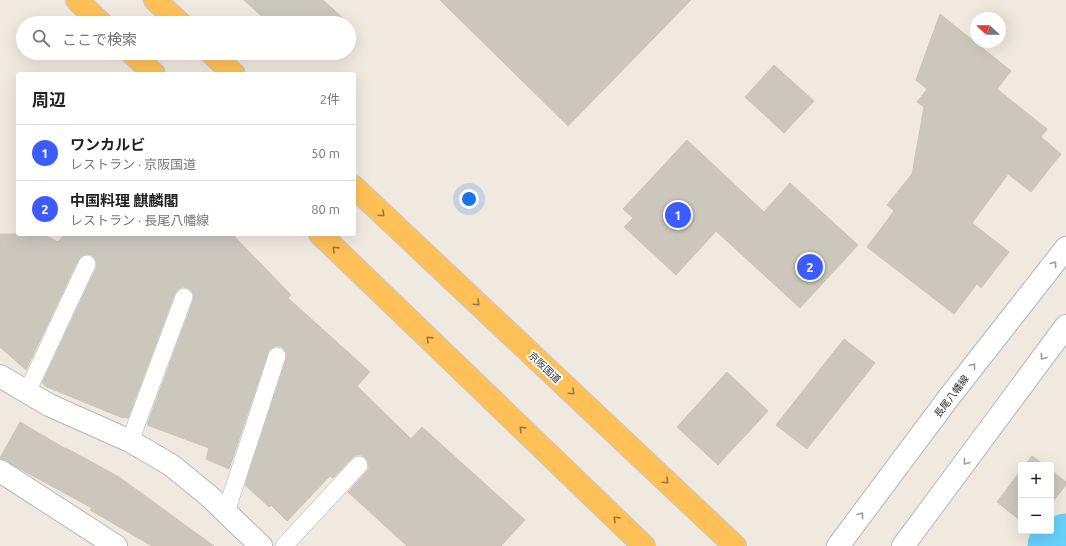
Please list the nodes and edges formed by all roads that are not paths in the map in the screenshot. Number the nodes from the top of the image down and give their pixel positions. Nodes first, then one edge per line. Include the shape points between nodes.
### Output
1 (77, 0) edge
2 (155, 0) edge
3 (94, 16) edge
4 (172, 16) edge
5 (139, 60) edge
6 (219, 60) edge
7 (152, 72) edge
8 (232, 72) edge
9 (356, 189) edge
10 (322, 236) edge
11 (1066, 248) edge
12 (87, 264) dead end
13 (184, 297) dead end
14 (1066, 326) edge
15 (277, 356) dead end
16 (0, 376) edge
17 (28, 392) junction
18 (130, 441) junction
19 (359, 465) dead end
20 (0, 471) edge
21 (226, 512) junction
22 (115, 546) edge
23 (262, 546) edge
24 (284, 546) edge
25 (644, 546) edge
26 (735, 546) edge
27 (838, 546) edge
28 (903, 546) edge

1 - 3 highway
2 - 4 highway
5 - 7 highway
6 - 8 highway
9 -> 26 highway, 京阪国道
25 -> 10 highway
27 -> 11 main road, 長尾八幡線 via 950,396
12 - 17 lane
13 - 18 lane
14 -> 28 main road
15 - 21 lane
16 - 17 main road
17 - 18 main road via 49,405
18 - 21 main road via 171,465
19 - 24 lane
20 - 22 main road
21 - 23 main road

